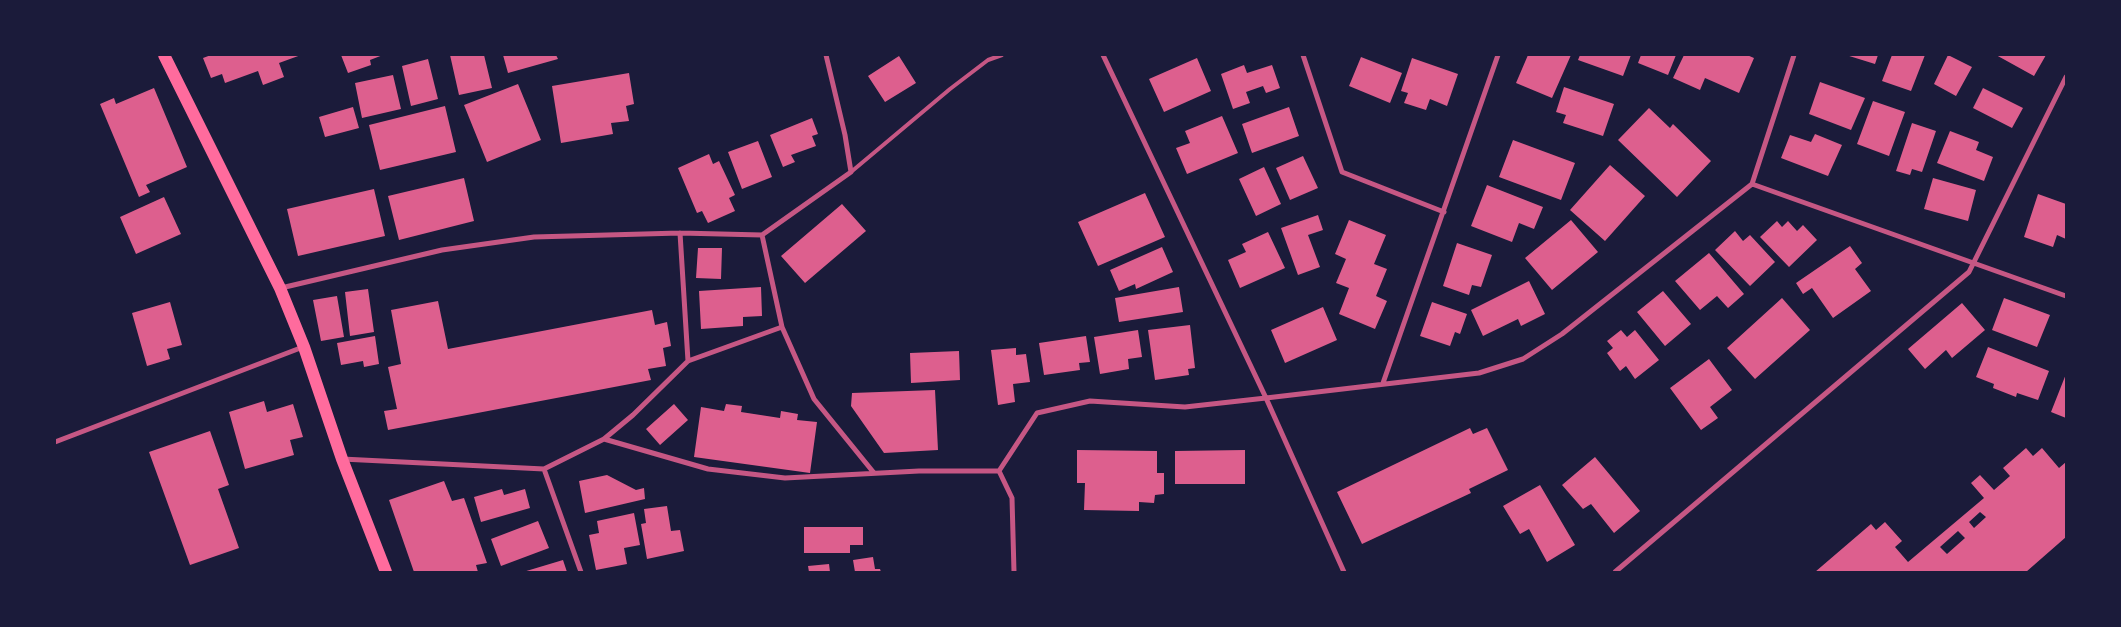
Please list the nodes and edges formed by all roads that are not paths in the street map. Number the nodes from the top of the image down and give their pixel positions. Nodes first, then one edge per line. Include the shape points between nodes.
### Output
1 (164, 55) edge
2 (826, 55) edge
3 (1002, 55) edge
4 (1103, 55) edge
5 (1304, 55) edge
6 (1498, 55) edge
7 (1794, 55) edge
8 (2066, 77) edge
9 (851, 172) junction
10 (1752, 184) junction
11 (1444, 212) junction
12 (680, 233) junction
13 (762, 234) junction
14 (1974, 262) junction
15 (280, 288) junction
16 (2066, 296) edge
17 (782, 326) junction
18 (304, 347) junction
19 (688, 361) junction
20 (1383, 383) junction
21 (1266, 398) junction
22 (604, 438) junction
23 (55, 442) edge
24 (342, 459) junction
25 (544, 469) junction
26 (999, 471) junction
27 (874, 473) junction
28 (386, 572) edge
29 (581, 572) edge
30 (1014, 572) edge
31 (1344, 572) edge
32 (1615, 572) edge

1 - 15 main road
2 - 9 street
3 - 9 lane via 988,60 950,89
4 - 21 street
5 - 11 street via 1342,172
6 - 11 street
7 - 10 street
8 - 14 street
9 - 13 street
10 - 14 street
10 - 20 street via 1562,334 1523,359 1479,373
11 - 20 street
12 - 13 street
12 - 15 street via 525,238 442,250
12 - 19 street
13 - 17 street
14 - 16 street
14 - 32 street via 1969,272
15 - 18 main road
17 - 19 street
17 - 27 street via 814,399
18 - 23 street
18 - 24 main road
19 - 22 street via 633,415
20 - 21 street
21 - 26 street via 1185,407 1090,401 1037,414
21 - 31 street
22 - 25 street
22 - 27 street via 717,470 784,478
24 - 25 street
24 - 28 main road
25 - 29 street
26 - 27 street
26 - 30 street via 1012,498

